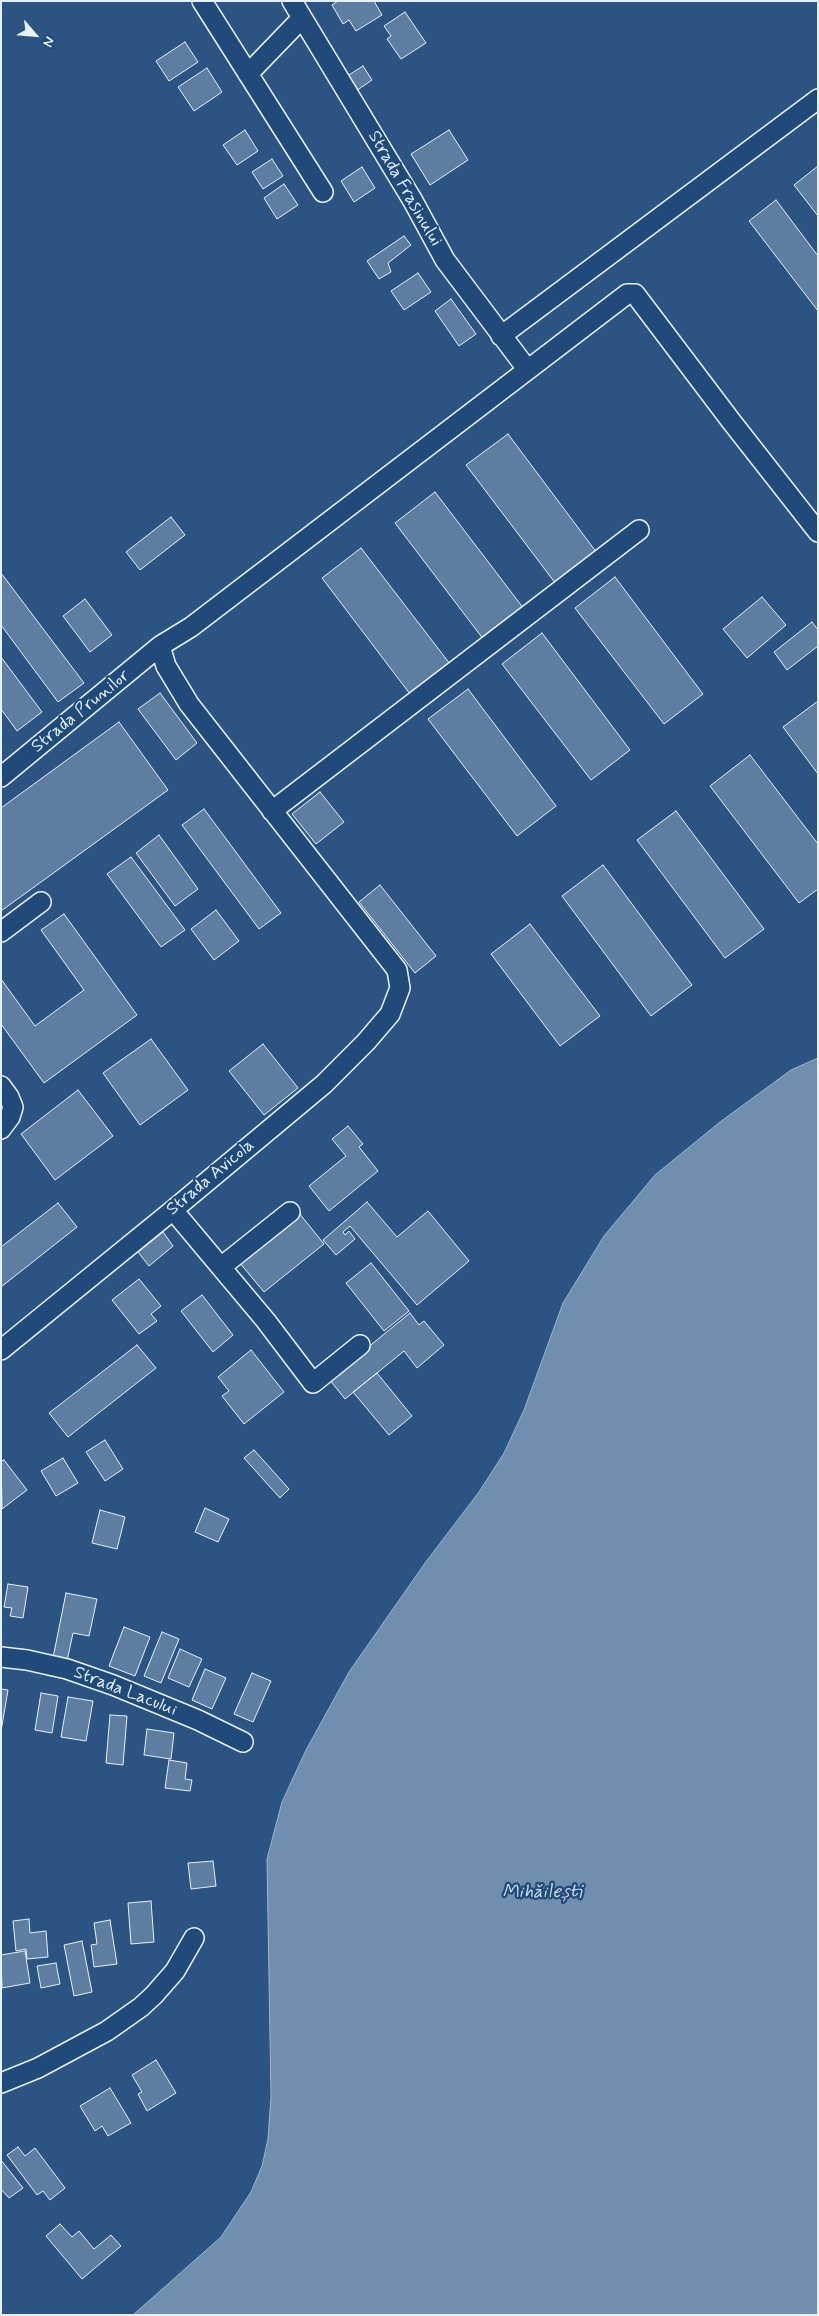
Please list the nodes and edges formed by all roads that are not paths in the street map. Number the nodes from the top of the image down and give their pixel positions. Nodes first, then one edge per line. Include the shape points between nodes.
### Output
1 (202, 1) edge
2 (292, 1) edge
3 (302, 18) junction
4 (248, 74) junction
5 (818, 99) edge
6 (323, 192) dead end
7 (501, 336) junction
8 (527, 369) junction
9 (639, 530) dead end
10 (818, 532) edge
11 (160, 646) junction
12 (1, 777) edge
13 (272, 811) junction
14 (41, 902) dead end
15 (1, 932) edge
16 (1, 1086) edge
17 (1, 1129) edge
18 (173, 1210) junction
19 (290, 1212) dead end
20 (221, 1267) junction
21 (360, 1345) dead end
22 (1, 1350) edge
23 (1, 1657) edge
24 (244, 1742) dead end
25 (194, 1938) dead end
26 (1, 2083) edge

1 - 4 street
2 - 3 street, Strada Frasinului
3 - 4 street
3 - 7 street, Strada Frasinului via 413,200 445,260
4 - 6 street
5 - 7 street
7 - 8 street, Strada Frasinului
8 - 10 street, Strada Prunilor via 627,294 635,294
8 - 11 street, Strada Prunilor via 191,627
9 - 13 street
11 - 12 street, Strada Prunilor
11 - 13 street via 166,666 189,704
13 - 18 street, Strada Avicola via 397,970 400,988 390,1014 331,1077
14 - 15 street
16 - 17 street via 13,1107
18 - 20 street
18 - 22 street, Strada Avicola
19 - 20 street
20 - 21 street via 313,1383
23 - 24 street, Strada Lacului via 67,1670 113,1685
25 - 26 street via 175,1971 141,2007 107,2031 38,2068

